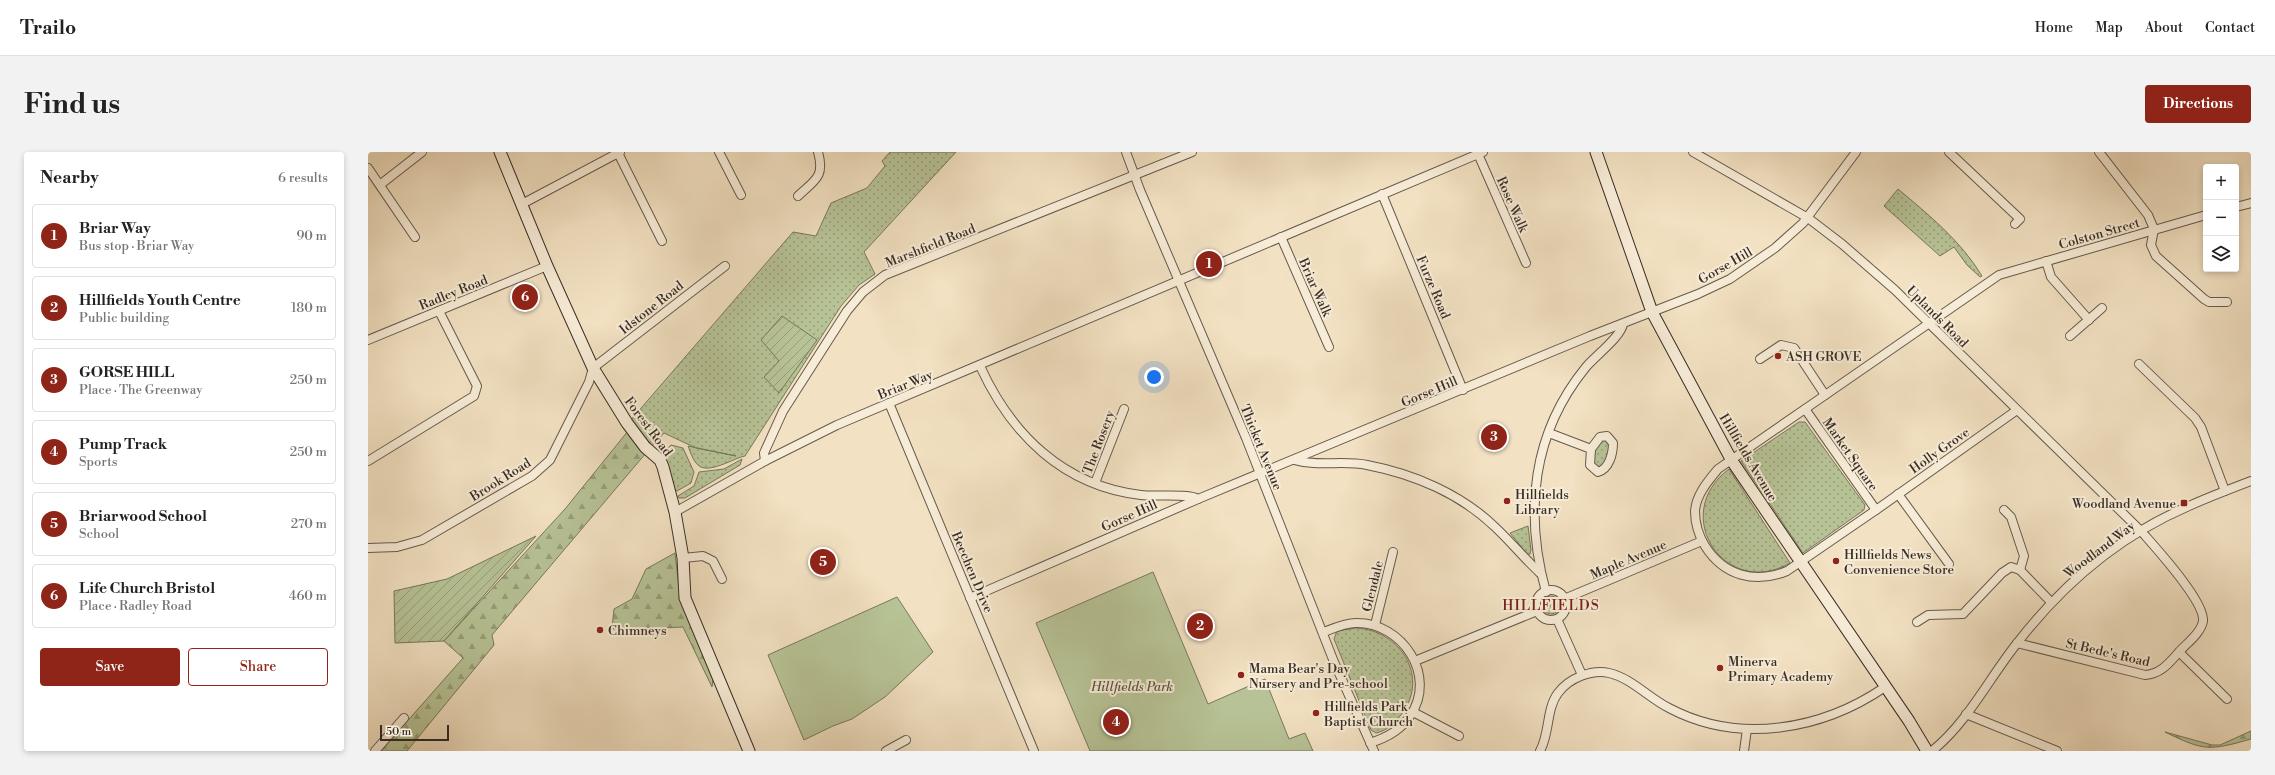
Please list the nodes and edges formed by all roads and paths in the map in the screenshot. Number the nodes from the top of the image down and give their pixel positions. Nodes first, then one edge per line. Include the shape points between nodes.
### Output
1 (422, 152) edge
2 (500, 152) edge
3 (719, 152) edge
4 (818, 152) edge
5 (1126, 152) edge
6 (1192, 152) edge
7 (1596, 152) edge
8 (1692, 152) edge
9 (1856, 152) edge
10 (1949, 152) edge
11 (2099, 152) edge
12 (619, 153) edge
13 (1480, 153) edge
14 (368, 168) edge
15 (1134, 175) junction
16 (381, 184) junction
17 (1382, 194) junction
18 (741, 195) dead end
19 (798, 196) dead end
20 (2251, 203) edge
21 (522, 204) junction
22 (2239, 206) edge
23 (2203, 216) edge
24 (1808, 218) junction
25 (2015, 224) dead end
26 (2154, 229) junction
27 (416, 237) dead end
28 (1281, 237) junction
29 (662, 241) dead end
30 (2046, 261) junction
31 (1526, 263) dead end
32 (547, 266) junction
33 (725, 266) dead end
34 (1179, 280) junction
35 (2227, 302) dead end
36 (2102, 308) dead end
37 (439, 311) junction
38 (1652, 312) junction
39 (2089, 320) junction
40 (1623, 324) junction
41 (1929, 324) junction
42 (2070, 336) dead end
43 (368, 340) edge
44 (1329, 347) dead end
45 (1760, 359) dead end
46 (2139, 364) dead end
47 (980, 366) junction
48 (593, 368) junction
49 (1463, 390) junction
50 (1825, 395) junction
51 (889, 403) junction
52 (1124, 409) dead end
53 (1805, 409) junction
54 (2017, 410) junction
55 (1549, 432) junction
56 (1591, 449) dead end
57 (1294, 460) junction
58 (368, 461) edge
59 (765, 461) junction
60 (1732, 461) junction
61 (1259, 474) junction
62 (2251, 481) edge
63 (1095, 483) junction
64 (2225, 491) junction
65 (1898, 494) junction
66 (1198, 499) junction
67 (1876, 510) junction
68 (2004, 510) dead end
69 (675, 512) junction
70 (2141, 531) junction
71 (1702, 540) junction
72 (368, 548) edge
73 (1393, 552) dead end
74 (683, 558) junction
75 (1801, 563) junction
76 (1949, 564) dead end
77 (2020, 570) junction
78 (1540, 573) junction
79 (722, 579) dead end
80 (1546, 592) junction
81 (970, 598) junction
82 (1564, 599) junction
83 (2051, 602) junction
84 (1537, 611) junction
85 (1557, 619) junction
86 (1917, 622) dead end
87 (1375, 625) junction
88 (1324, 632) junction
89 (2017, 643) junction
90 (2179, 652) junction
91 (1415, 661) junction
92 (1582, 675) junction
93 (1885, 687) junction
94 (2227, 699) dead end
95 (1413, 712) junction
96 (1966, 714) junction
97 (404, 718) dead end
98 (1747, 729) junction
99 (1459, 736) dead end
100 (906, 740) dead end
101 (368, 747) edge
102 (1372, 747) edge
103 (374, 751) edge
104 (749, 751) edge
105 (886, 751) edge
106 (1034, 751) edge
107 (1540, 751) edge
108 (1744, 751) edge
109 (1927, 751) edge
110 (1932, 751) edge
111 (2057, 751) edge

1 - 16 street
2 - 21 street, Forest Road
3 - 18 street
4 - 19 street via 822,166 819,177
5 - 15 street, Thicket Avenue
6 - 15 street, Marshfield Road
7 - 38 street, Hillfields Avenue
8 - 24 street, Uplands Road
9 - 24 street, Gorse Hill
10 - 25 street via 2020,219
11 - 26 street via 2146,211
12 - 21 street
12 - 29 street
13 - 17 street, Briar Way
13 - 31 street, Rose Walk
14 - 16 street
15 - 34 street, Thicket Avenue
15 - 59 street, Marshfield Road via 885,275 863,292 847,311 783,411 764,454
16 - 27 street
17 - 28 street, Briar Way
17 - 49 street, Furze Road
20 - 22 street
21 - 32 street, Forest Road
23 - 26 street, Colston Street
24 - 38 street, Gorse Hill via 1787,238 1742,272 1698,294
24 - 41 street, Uplands Road via 1895,290
26 - 30 street, Colston Street
26 - 35 street via 2151,245 2156,256 2204,299 2209,302
28 - 34 street, Briar Way
28 - 44 street, Briar Walk
30 - 39 street via 2051,277
30 - 41 street, Colston Street via 1999,275
32 - 37 street, Radley Road
32 - 48 street, Forest Road
33 - 48 street, Idstone Road
34 - 47 street, Briar Way
34 - 61 street, Thicket Avenue
36 - 39 street
37 - 43 street, Radley Road
37 - 58 street via 477,386 474,396
38 - 40 street, Gorse Hill
38 - 60 street, Hillfields Avenue
39 - 42 street
40 - 49 street, Gorse Hill
40 - 55 street via 1620,332 1586,367 1570,390
41 - 50 street
41 - 54 street, Uplands Road
45 - 50 street via 1782,345 1794,348
46 - 64 street via 2196,418
47 - 51 street, Briar Way
47 - 63 street via 1000,406 1027,440 1052,460
48 - 69 street, Forest Road via 627,423 645,447 660,460
48 - 72 street, Brook Road via 589,382 550,460 532,476 422,540 397,547
49 - 57 street, Gorse Hill
50 - 53 street
51 - 59 street, Briar Way
51 - 81 street, Beechen Drive
52 - 63 street, The Rosery
53 - 60 street
53 - 67 street, Market Square
54 - 65 street, Holly Grove
54 - 70 street, Uplands Road
55 - 56 street
55 - 78 street via 1540,458 1535,487 1534,520
57 - 61 street, Gorse Hill
57 - 78 street via 1365,465 1423,481 1465,503 1484,517
59 - 69 street, Briar Way
60 - 71 street, Market Square via 1718,470 1700,495 1695,510 1696,525
60 - 75 street, Hillfields Avenue
61 - 66 street, Gorse Hill
61 - 88 street, Thicket Avenue
62 - 64 street, Woodland Way
63 - 66 street via 1140,495 1194,496
64 - 70 street, Woodland Way via 2188,506
65 - 67 street, Holly Grove
65 - 76 street
66 - 81 street, Gorse Hill
67 - 75 street, Market Square
68 - 77 street via 2011,517 2024,556
69 - 74 street, Forest Road
70 - 83 street, Woodland Way via 2090,567
70 - 90 street, St Bede's Road via 2175,568 2203,619 2201,629
71 - 75 street, Market Square via 1716,561 1740,576 1773,577
71 - 82 street, Maple Avenue
73 - 87 street, Glendale
74 - 79 street via 703,556 713,560
74 - 104 street, Forest Road via 685,598
75 - 93 street, Hillfields Avenue
77 - 83 street
77 - 86 street via 2012,567 2002,573 1964,614 1928,615
78 - 80 street
80 - 82 street via 1559,593
80 - 84 street via 1537,602
81 - 106 street, Beechen Drive
82 - 85 street via 1565,608
83 - 89 street, Woodland Way
84 - 85 street via 1546,619
84 - 91 street
85 - 92 street
87 - 88 street via 1356,623
87 - 91 street via 1402,640
88 - 102 street, Thicket Avenue via 1334,662
89 - 90 street, St Bede's Road via 2145,675 2154,675 2162,670
89 - 96 street, Woodland Way
90 - 94 street
91 - 95 street via 1420,675 1420,688
92 - 98 street via 1608,672 1620,676 1671,709 1713,723
92 - 107 street via 1558,693
93 - 98 street via 1851,708 1831,716 1785,728
93 - 109 street, Hillfields Avenue
95 - 99 street
95 - 102 street via 1398,729
96 - 110 street, Woodland Way
96 - 111 street
97 - 103 street
98 - 108 street
100 - 105 street
101 - 103 street

